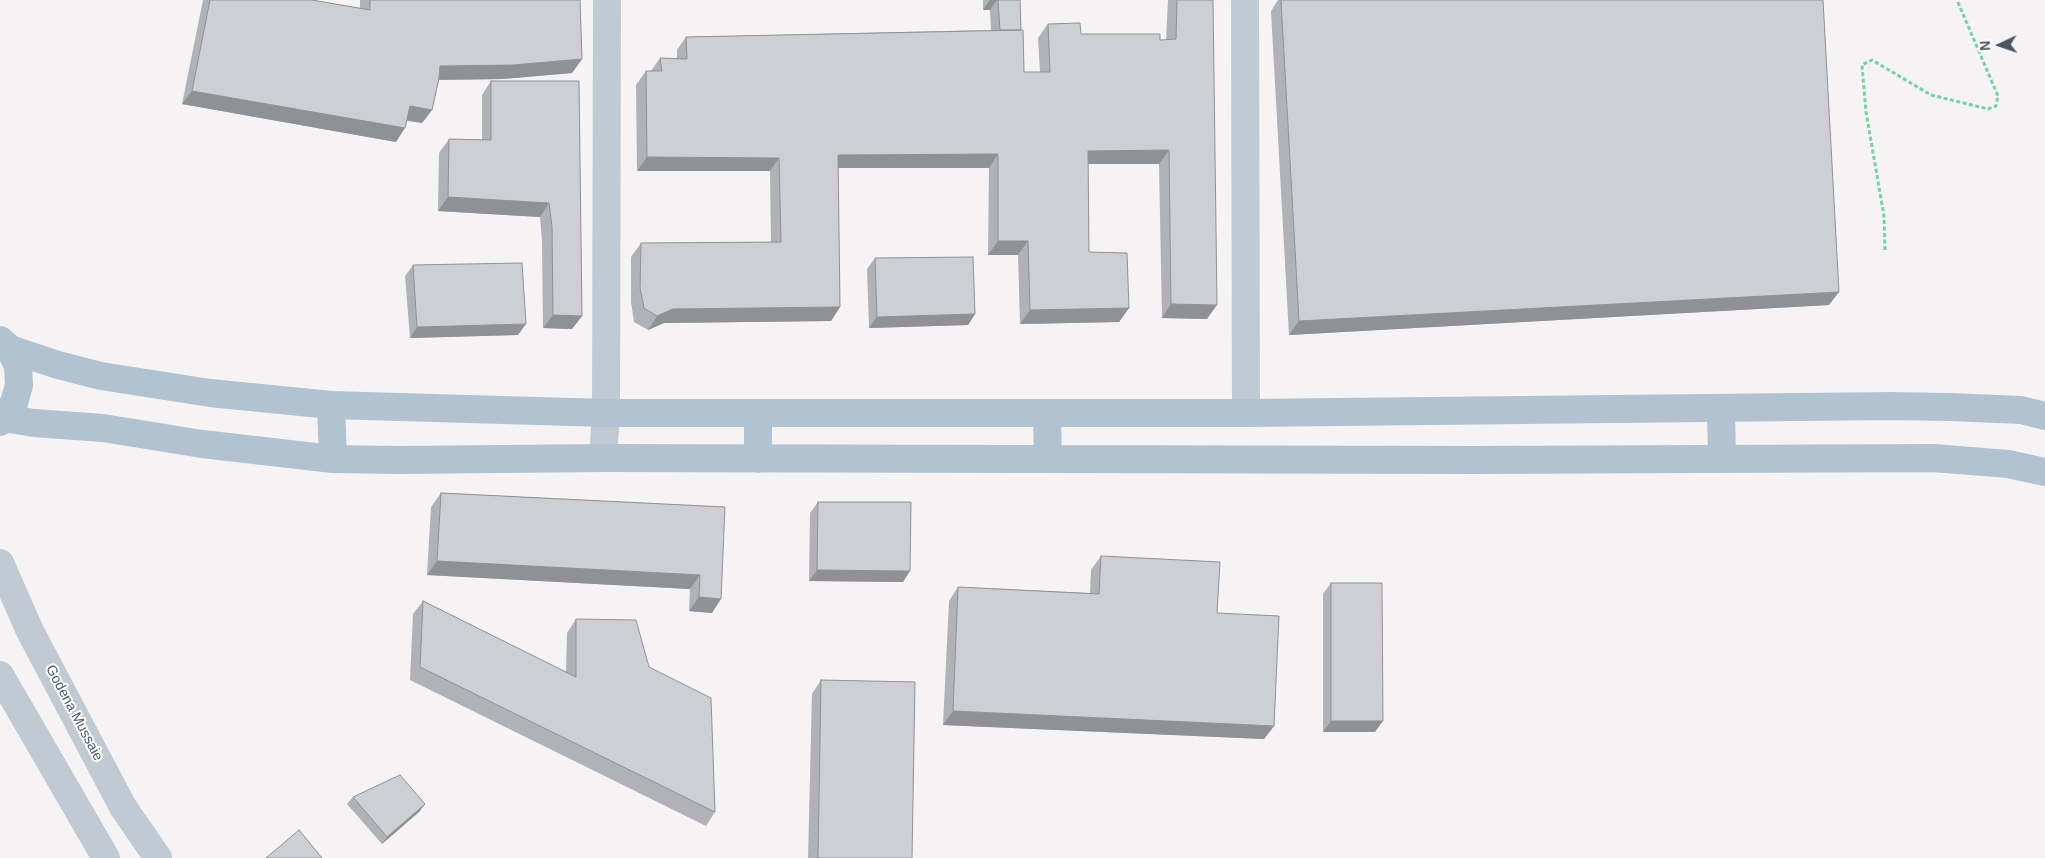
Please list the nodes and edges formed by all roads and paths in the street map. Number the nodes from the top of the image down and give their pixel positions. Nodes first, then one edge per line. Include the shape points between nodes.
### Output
1 (607, 0) edge
2 (1245, 0) edge
3 (1957, 0) edge
4 (1885, 250) dead end
5 (5, 344) edge
6 (332, 405) junction
7 (1721, 408) junction
8 (606, 413) junction
9 (1246, 413) junction
10 (758, 414) junction
11 (1047, 414) junction
12 (2045, 416) edge
13 (2, 420) edge
14 (604, 458) junction
15 (333, 459) junction
16 (758, 459) junction
17 (1048, 459) junction
18 (1722, 459) junction
19 (2045, 472) edge
20 (0, 563) edge
21 (0, 675) edge
22 (124, 807) junction
23 (87, 826) junction
24 (106, 858) edge
25 (158, 858) edge

1 - 8 street
2 - 9 street
3 - 4 path via 1998,96 1996,106 1988,109 1931,95 1872,60 1862,65 1866,112 1884,216
5 - 6 main road via 58,365 101,376 210,393
5 - 13 main road via 18,366 19,385 14,403
6 - 8 main road
6 - 15 main road
7 - 9 main road
7 - 12 main road via 1950,406 2021,410
7 - 18 main road
8 - 10 main road
8 - 14 street
9 - 11 main road
10 - 11 main road
10 - 16 main road
11 - 17 main road
13 - 15 main road via 103,428 202,444
14 - 15 main road
14 - 16 main road
16 - 17 main road
17 - 18 main road
18 - 19 main road via 1933,458 2008,464
20 - 22 street, Godena Mussaie via 30,632
21 - 23 street
22 - 23 street
22 - 25 street, Godena Mussaie
23 - 24 street

